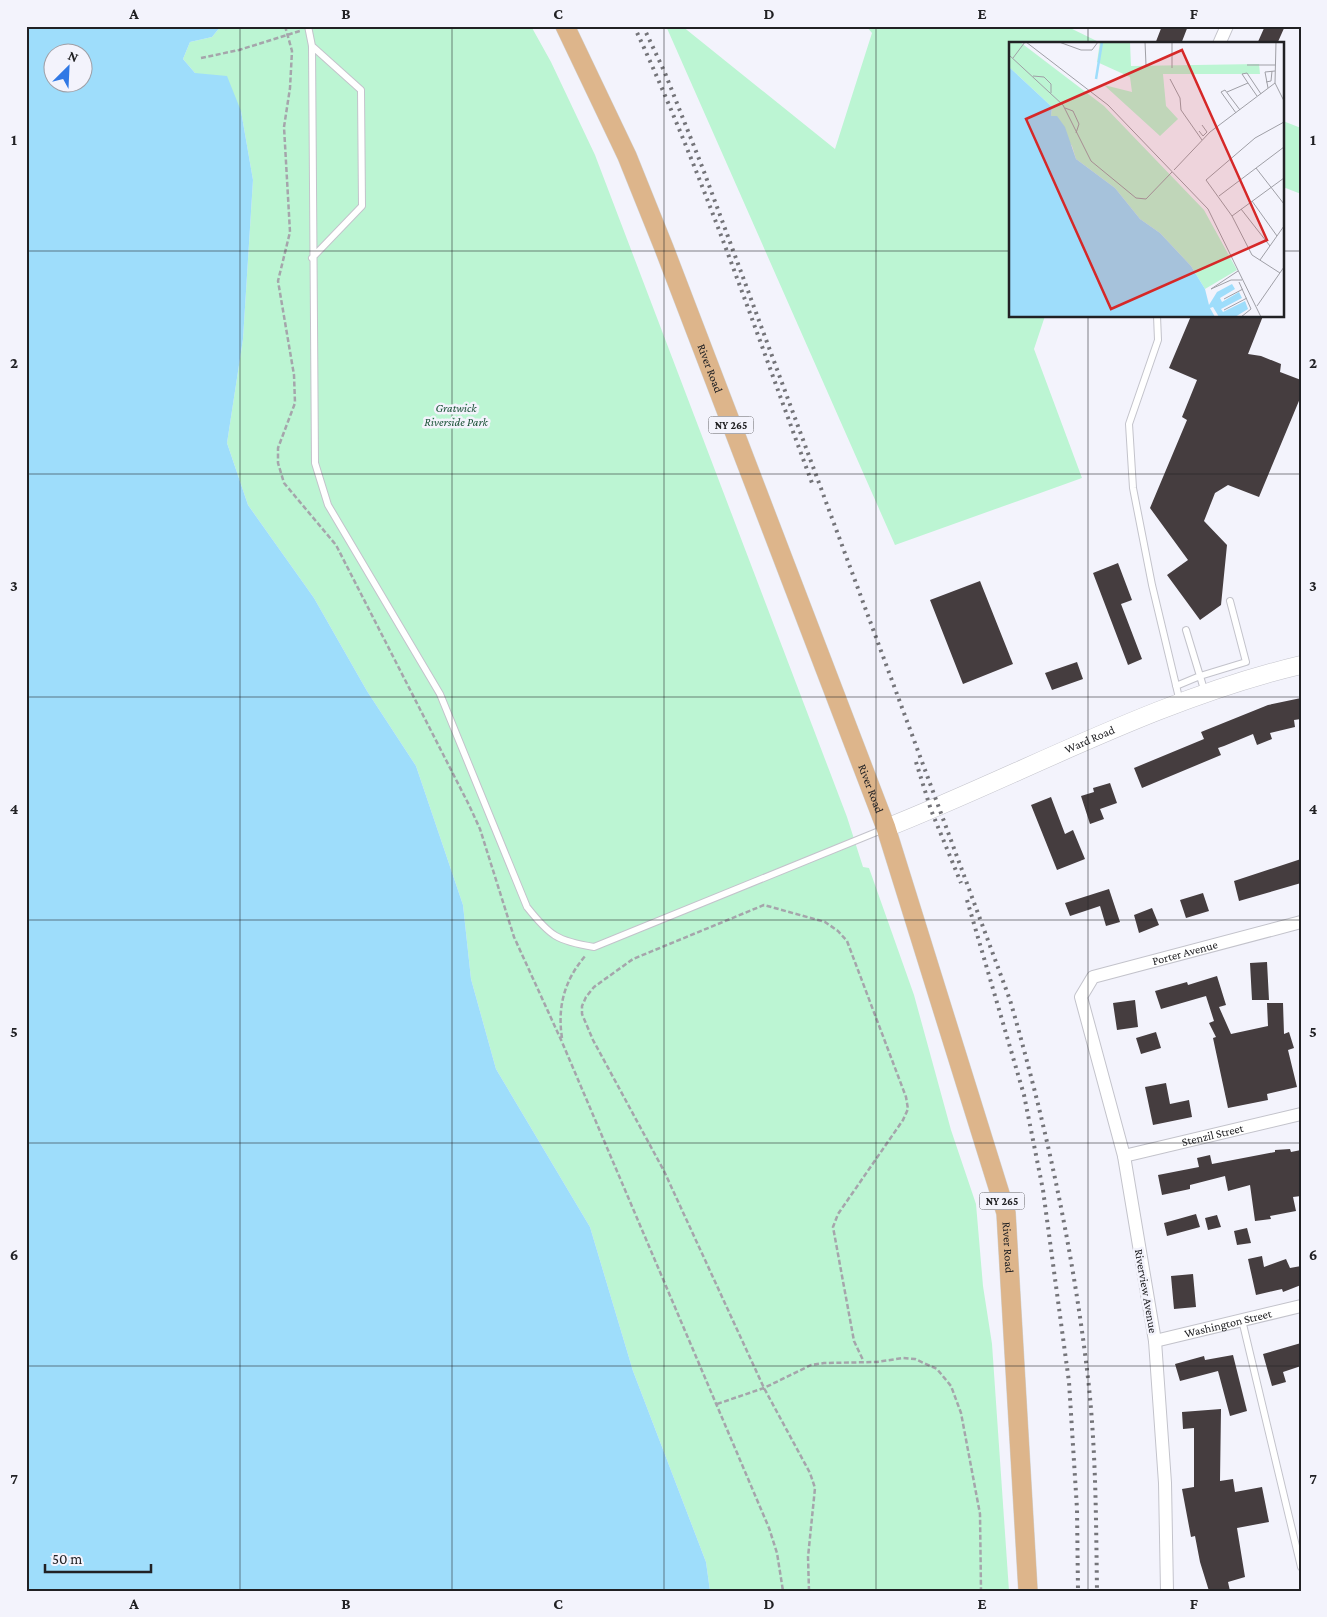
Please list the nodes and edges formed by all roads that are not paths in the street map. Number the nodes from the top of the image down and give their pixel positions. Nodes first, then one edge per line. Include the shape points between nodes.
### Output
1 (565, 26) edge
2 (1227, 26) edge
3 (308, 27) edge
4 (1220, 42) edge
5 (312, 46) junction
6 (312, 258) junction
7 (1157, 318) edge
8 (1230, 600) dead end
9 (1186, 630) dead end
10 (1301, 665) edge
11 (1249, 670) junction
12 (1200, 676) junction
13 (1176, 686) junction
14 (1206, 695) junction
15 (1180, 704) junction
16 (886, 828) junction
17 (1301, 922) edge
18 (1081, 997) joint
19 (1301, 1114) edge
20 (1124, 1156) junction
21 (1301, 1306) edge
22 (1242, 1320) junction
23 (1155, 1341) junction
24 (1301, 1567) edge
25 (1028, 1591) edge
26 (1167, 1591) edge

1 - 16 main road, River Road / NY 265 via 627,156 664,248
2 - 4 street
3 - 5 lane
5 - 6 lane
5 - 6 lane via 361,90 362,206
6 - 16 lane via 315,463 328,505 440,694 526,907 546,930 567,942 594,947
7 - 13 lane via 1158,340 1129,424 1133,488
8 - 11 lane
9 - 12 lane
10 - 11 main road, Ward Road
11 - 12 lane
11 - 14 main road, Ward Road
12 - 13 lane
12 - 14 lane
13 - 15 lane
14 - 15 main road, Ward Road
15 - 16 main road, Ward Road
16 - 25 main road, River Road / NY 265 via 1006,1213
17 - 18 street, Porter Avenue via 1093,977
18 - 20 street, Riverview Avenue
19 - 20 street, Stenzil Street
20 - 23 street, Riverview Avenue
21 - 22 street, Washington Street
22 - 23 street, Washington Street
22 - 24 lane
23 - 26 street, Riverview Avenue via 1165,1483

